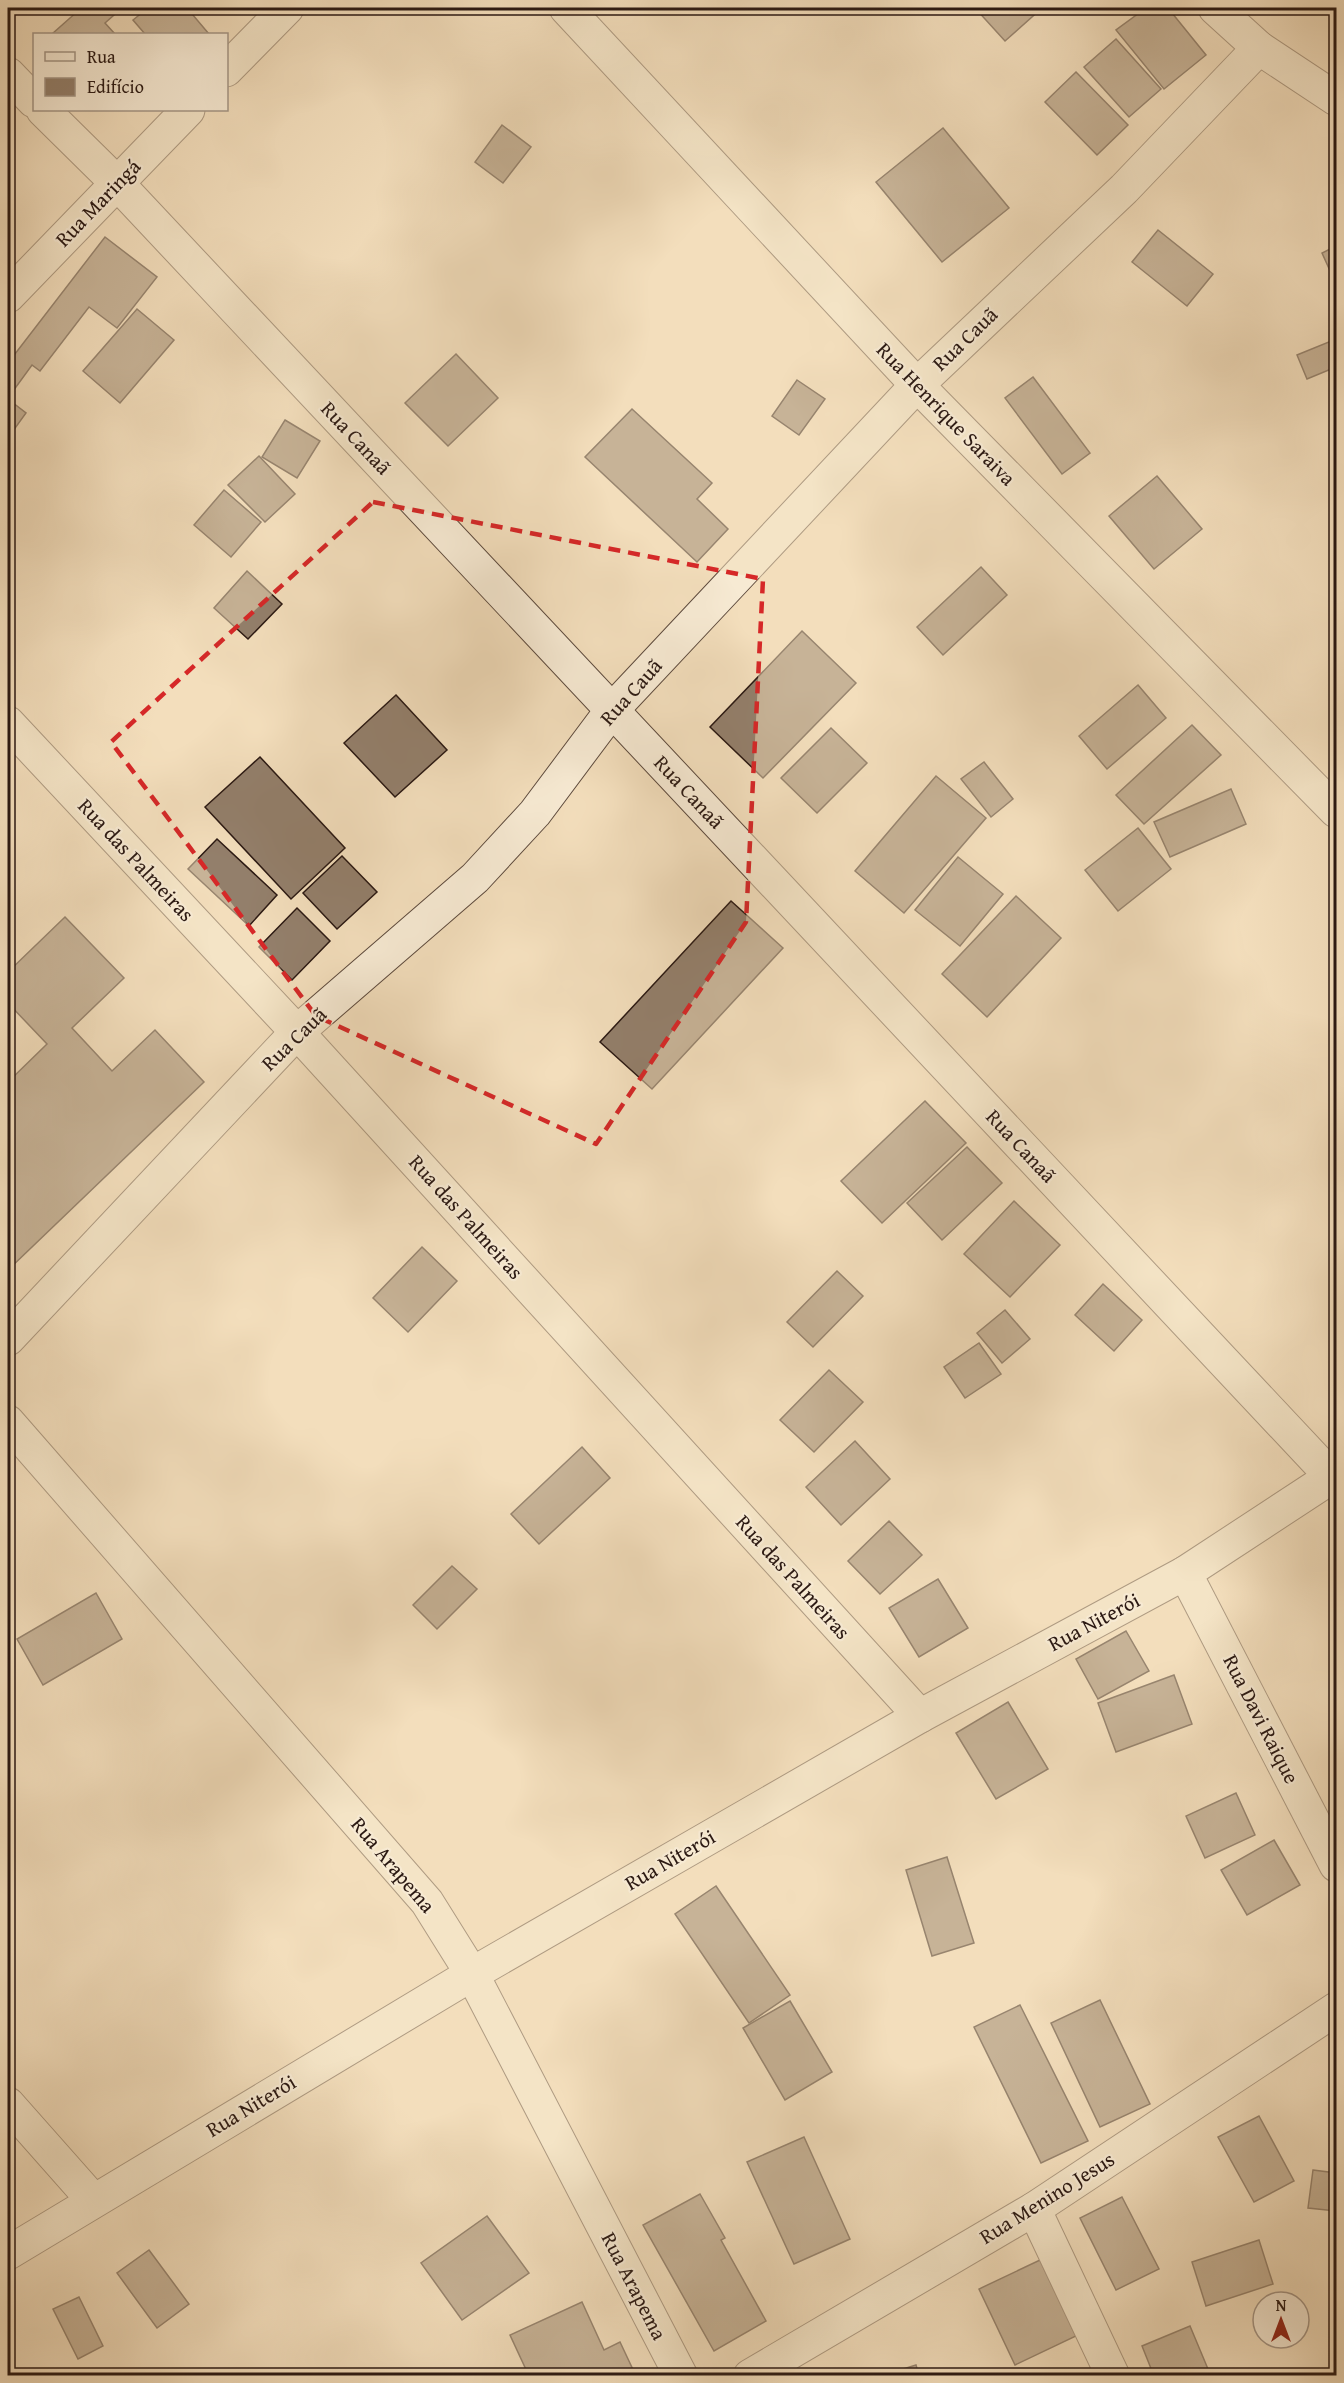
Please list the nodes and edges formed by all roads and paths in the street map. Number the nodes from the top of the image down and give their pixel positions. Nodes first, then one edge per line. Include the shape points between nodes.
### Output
1 (287, 8) edge
2 (566, 8) edge
3 (1215, 8) edge
4 (1259, 48) junction
5 (228, 68) edge
6 (8, 74) edge
7 (1336, 99) edge
8 (33, 100) edge
9 (44, 111) edge
10 (187, 111) edge
11 (117, 183) junction
12 (8, 296) edge
13 (917, 386) junction
14 (612, 710) junction
15 (8, 723) edge
16 (1336, 811) edge
17 (297, 1032) junction
18 (8, 1339) edge
19 (8, 1422) edge
20 (1334, 1475) edge
21 (1185, 1573) junction
22 (920, 1716) junction
23 (1336, 1865) edge
24 (472, 1974) junction
25 (1336, 2008) edge
26 (8, 2104) edge
27 (93, 2200) junction
28 (1034, 2209) junction
29 (8, 2253) edge
30 (681, 2376) edge
31 (750, 2376) edge
32 (1113, 2376) edge

1 - 5 street
2 - 13 street, Rua Henrique Saraiva
3 - 4 street
4 - 7 street
4 - 13 street, Rua Cauã via 1124,189
6 - 8 street
9 - 11 street, Rua Canaã
10 - 11 street, Rua Maringá
11 - 12 street, Rua Maringá
11 - 14 street, Rua Canaã
13 - 14 street, Rua Cauã
13 - 16 street, Rua Henrique Saraiva
14 - 17 street, Rua Cauã via 535,813 475,878
14 - 20 street, Rua Canaã
15 - 17 street, Rua das Palmeiras
17 - 18 street, Rua Cauã
17 - 22 street, Rua das Palmeiras
19 - 24 street, Rua Arapema via 427,1902
20 - 21 street, Rua Niterói
21 - 22 street, Rua Niterói
21 - 23 street, Rua Davi Raique
22 - 24 street, Rua Niterói
24 - 27 street, Rua Niterói
24 - 30 street, Rua Arapema
25 - 28 street, Rua Menino Jesus
26 - 27 street
27 - 29 street, Rua Niterói
28 - 31 street, Rua Menino Jesus
28 - 32 street

